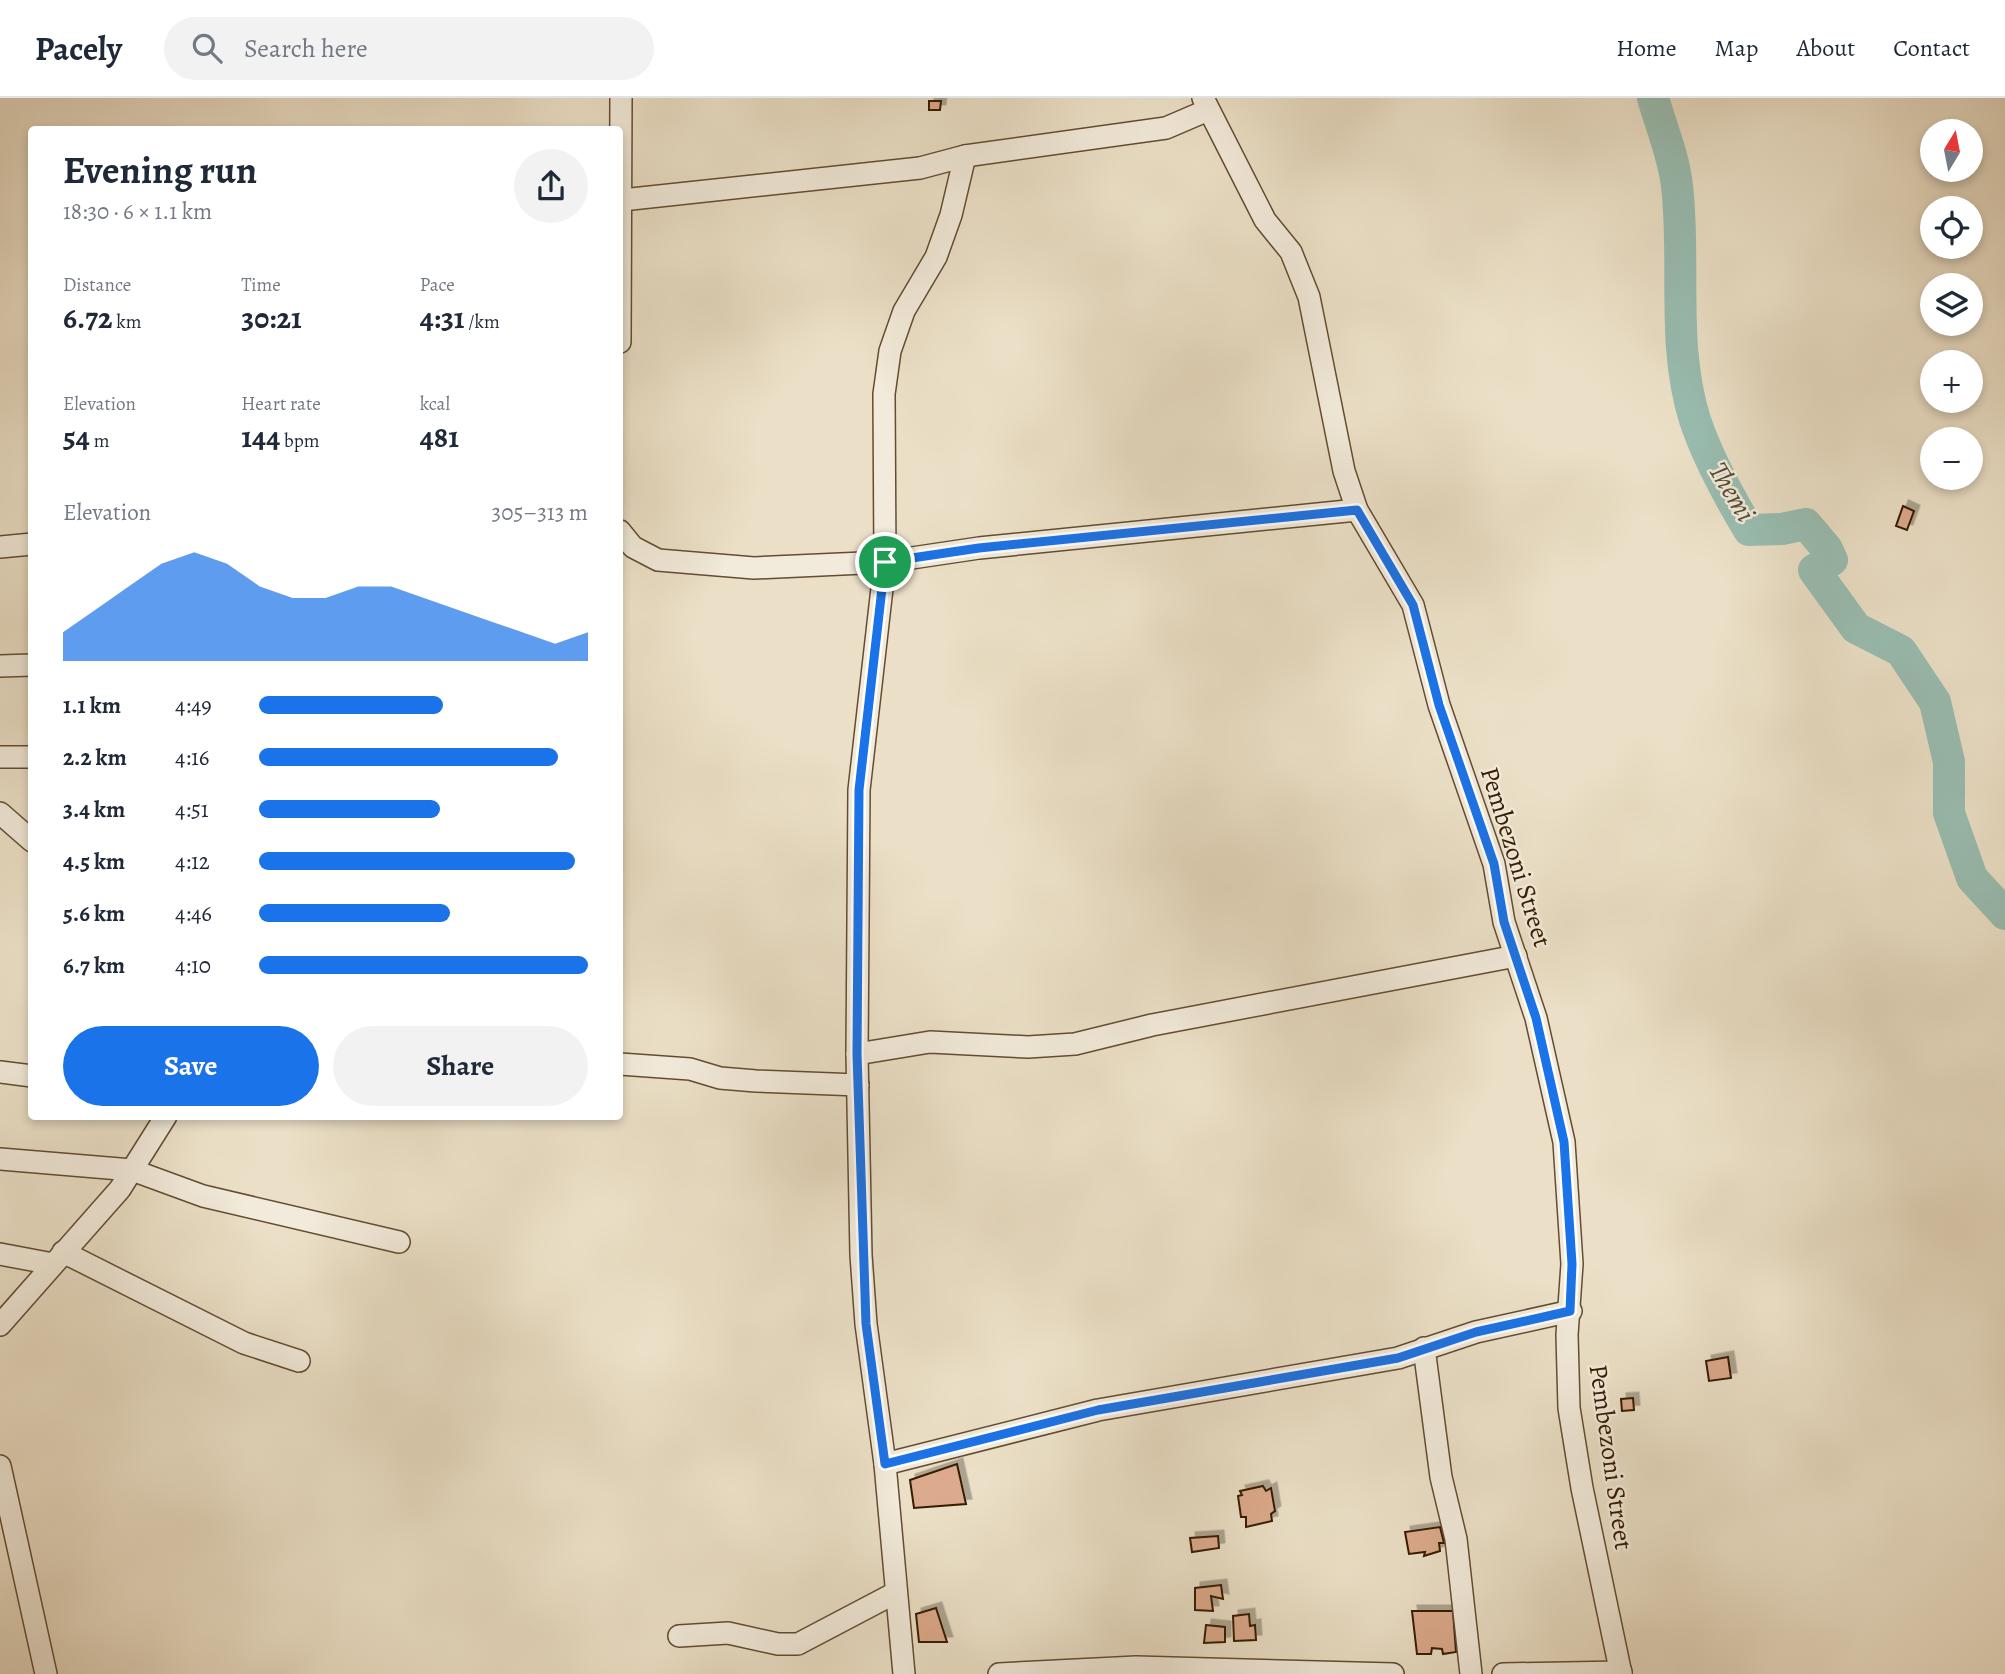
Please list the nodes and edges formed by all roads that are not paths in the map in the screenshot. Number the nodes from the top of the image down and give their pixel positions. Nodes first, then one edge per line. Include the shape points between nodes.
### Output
1 (621, 98) edge
2 (1206, 104) edge
3 (621, 126) edge
4 (965, 156) junction
5 (623, 200) edge
6 (1357, 510) junction
7 (623, 538) edge
8 (28, 544) edge
9 (0, 547) edge
10 (885, 562) junction
11 (28, 665) edge
12 (0, 666) edge
13 (0, 757) edge
14 (28, 757) edge
15 (0, 813) edge
16 (28, 838) edge
17 (1516, 956) junction
18 (857, 1054) junction
19 (623, 1065) edge
20 (0, 1072) edge
21 (28, 1076) edge
22 (858, 1085) junction
23 (163, 1120) edge
24 (0, 1159) edge
25 (132, 1170) junction
26 (399, 1242) dead end
27 (0, 1254) edge
28 (58, 1258) junction
29 (1570, 1311) junction
30 (0, 1325) edge
31 (1424, 1348) junction
32 (299, 1361) dead end
33 (885, 1464) junction
34 (0, 1466) edge
35 (895, 1593) junction
36 (679, 1636) dead end
37 (1621, 1673) edge
38 (46, 1674) edge
39 (904, 1674) edge
40 (999, 1674) edge
41 (1393, 1674) edge
42 (1471, 1674) edge
43 (1503, 1674) edge

1 - 3 street
2 - 4 street via 1166,128
2 - 6 street, Pembezoni Street via 1265,220 1291,253 1308,297 1344,471
4 - 5 street via 895,172
4 - 10 street via 936,257 904,311 890,351 884,394
6 - 10 street via 979,548
6 - 17 street, Pembezoni Street via 1413,605 1439,705 1494,864 1504,922
7 - 10 street via 658,560 754,568
8 - 9 street
10 - 18 street via 859,790
11 - 12 street
13 - 14 street
15 - 16 street
17 - 18 street via 1152,1025 1076,1044 1028,1047 930,1042
17 - 29 street, Pembezoni Street via 1548,1065 1564,1142 1572,1264
18 - 22 street
19 - 22 street via 690,1069 756,1082
20 - 21 street
22 - 33 street via 866,1324
23 - 25 street
24 - 25 street
25 - 26 street via 203,1196
25 - 28 street
27 - 28 street
28 - 30 street
28 - 32 street via 244,1343
29 - 31 street
29 - 37 street, Pembezoni Street via 1569,1408
31 - 33 street via 1398,1358 1098,1410
31 - 42 street via 1441,1477 1456,1539
33 - 35 street
34 - 38 street
35 - 36 street via 799,1644 728,1633
35 - 39 street
37 - 43 street
40 - 41 street via 1136,1667

